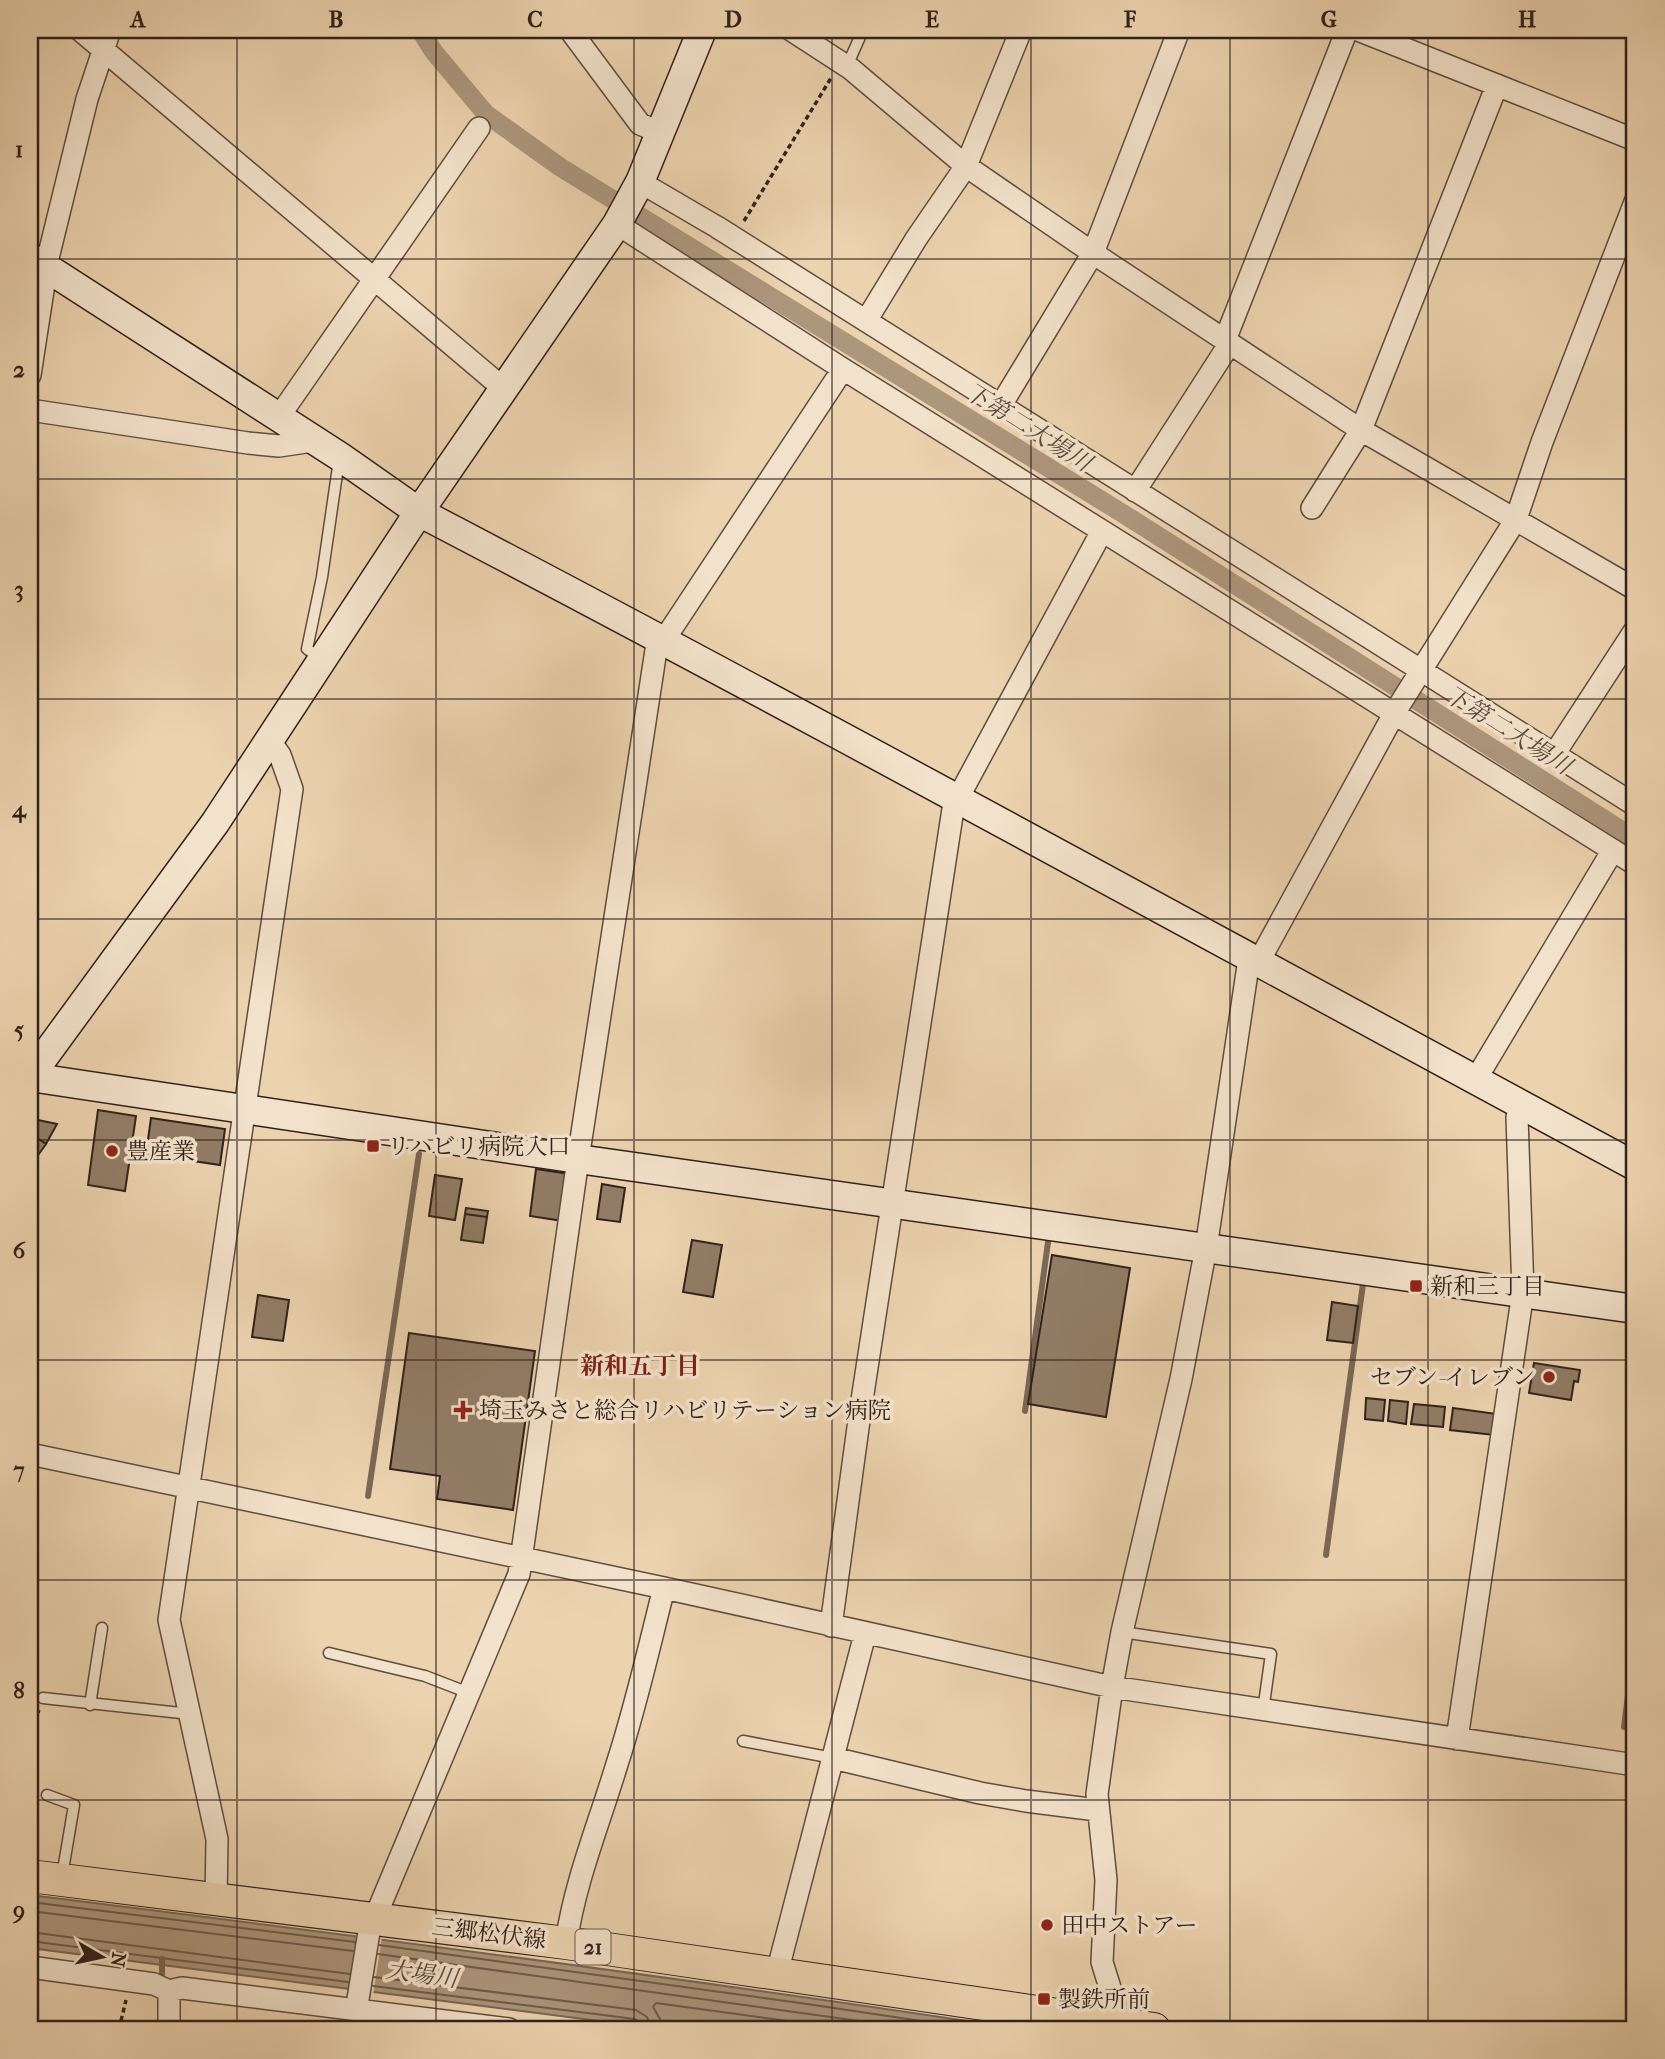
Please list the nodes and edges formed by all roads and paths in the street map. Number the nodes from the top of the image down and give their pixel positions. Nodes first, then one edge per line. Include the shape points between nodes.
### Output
1 (80, 30) edge
2 (570, 30) edge
3 (702, 30) edge
4 (791, 30) edge
5 (863, 30) edge
6 (1021, 30) edge
7 (1179, 30) edge
8 (1347, 30) edge
9 (1358, 30) edge
10 (1380, 34) edge
11 (107, 40) edge
12 (844, 64) junction
13 (1497, 85) junction
14 (479, 128) dead end
15 (661, 133) junction
16 (1635, 140) edge
17 (966, 166) junction
18 (640, 182) junction
19 (1635, 202) edge
20 (617, 224) junction
21 (733, 238) junction
22 (1093, 253) junction
23 (38, 262) edge
24 (373, 280) junction
25 (866, 321) junction
26 (1228, 342) junction
27 (843, 369) junction
28 (30, 375) edge
29 (503, 388) junction
30 (1001, 405) junction
31 (30, 410) edge
32 (278, 418) junction
33 (1361, 430) junction
34 (313, 441) junction
35 (339, 456) junction
36 (1136, 491) junction
37 (1312, 509) dead end
38 (419, 512) junction
39 (1516, 519) junction
40 (1102, 531) junction
41 (1635, 589) edge
42 (1635, 630) edge
43 (661, 639) junction
44 (323, 660) junction
45 (1422, 670) junction
46 (1395, 712) junction
47 (270, 741) junction
48 (1555, 753) junction
49 (956, 797) junction
50 (1635, 805) edge
51 (1613, 850) junction
52 (1635, 864) edge
53 (1254, 961) junction
54 (30, 1076) edge
55 (1476, 1079) junction
56 (1521, 1104) junction
57 (244, 1109) junction
58 (578, 1158) junction
59 (1635, 1166) edge
60 (892, 1203) junction
61 (1206, 1248) junction
62 (1523, 1292) junction
63 (1635, 1309) edge
64 (30, 1454) edge
65 (189, 1489) junction
66 (521, 1560) junction
67 (664, 1588) junction
68 (831, 1626) junction
69 (102, 1628) dead end
70 (1122, 1632) junction
71 (865, 1634) junction
72 (329, 1653) dead end
73 (1112, 1687) junction
74 (469, 1693) junction
75 (43, 1698) joint
76 (90, 1705) junction
77 (1263, 1711) junction
78 (190, 1714) junction
79 (30, 1737) edge
80 (1457, 1739) junction
81 (743, 1741) dead end
82 (833, 1758) junction
83 (1635, 1765) edge
84 (47, 1795) dead end
85 (1097, 1810) junction
86 (30, 1876) edge
87 (61, 1881) junction
88 (216, 1900) junction
89 (372, 1926) junction
90 (566, 1943) junction
91 (30, 1967) edge
92 (777, 1973) junction
93 (130, 1980) junction
94 (169, 1991) junction
95 (357, 2013) edge
96 (1112, 2023) junction
97 (119, 2029) edge
98 (169, 2029) edge
99 (509, 2029) edge
100 (1154, 2029) edge

1 - 11 street
2 - 15 street via 640,124
3 - 15 street
4 - 12 street
5 - 12 lane
6 - 17 street
7 - 22 street
8 - 26 street
9 - 10 street
10 - 13 street
11 - 23 street
11 - 24 street
12 - 17 street
12 - 21 path
13 - 16 street
13 - 33 street
14 - 24 street
15 - 18 street
17 - 22 street
17 - 25 street
18 - 20 street
18 - 21 street
19 - 39 street
20 - 27 street
20 - 29 street
21 - 25 street
22 - 26 street
22 - 30 street
23 - 28 street
23 - 32 street
24 - 29 street
24 - 32 street
25 - 30 street
26 - 33 street
26 - 36 street
27 - 40 street
27 - 43 street
29 - 38 street
30 - 36 street
31 - 34 street via 248,443 279,446
32 - 34 street
33 - 37 street
33 - 39 street
34 - 35 street
35 - 38 street
35 - 44 lane via 307,649
36 - 45 street
38 - 43 street
38 - 44 street
39 - 41 street
39 - 45 street
40 - 46 street
40 - 49 street
42 - 48 street
43 - 49 street
43 - 58 street
44 - 47 street
45 - 46 street
45 - 48 street
46 - 51 street
46 - 53 street
47 - 54 street
47 - 57 street via 292,789
48 - 50 street
49 - 53 street
49 - 60 street
51 - 52 street
51 - 55 street
53 - 55 street
53 - 61 street
54 - 57 street
55 - 56 street
56 - 59 street
56 - 62 street via 1517,1117
57 - 58 street
57 - 65 street
58 - 60 street
58 - 66 street
60 - 61 street
60 - 68 street
61 - 62 street
61 - 70 street via 1181,1379
62 - 63 street
62 - 80 street
64 - 65 street
65 - 66 street
65 - 78 street via 169,1620
66 - 67 street
66 - 74 street
67 - 68 street
67 - 90 street via 617,1766 583,1861
68 - 71 street
69 - 76 lane
70 - 73 street
70 - 77 lane via 1271,1654
71 - 73 street
71 - 82 street
72 - 74 lane via 425,1676
73 - 77 street
73 - 85 street
74 - 89 street
75 - 76 lane
75 - 79 path
76 - 78 lane
77 - 80 street
78 - 88 street via 217,1839
80 - 83 street
81 - 82 lane
82 - 85 street via 980,1793
82 - 92 street
84 - 87 lane via 74,1805
85 - 96 street via 1106,1880 1102,1962 1115,2004
86 - 87 main road, 三郷松伏線 / 21
87 - 88 main road, 三郷松伏線 / 21
88 - 89 main road, 三郷松伏線 / 21
89 - 90 main road, 三郷松伏線 / 21
89 - 95 street
90 - 92 main road, 三郷松伏線 / 21
91 - 93 street
92 - 96 main road, 三郷松伏線 / 21
93 - 94 street
93 - 97 path
94 - 95 street via 182,1988
94 - 98 street
95 - 99 street
96 - 100 main road, 三郷松伏線 / 21

